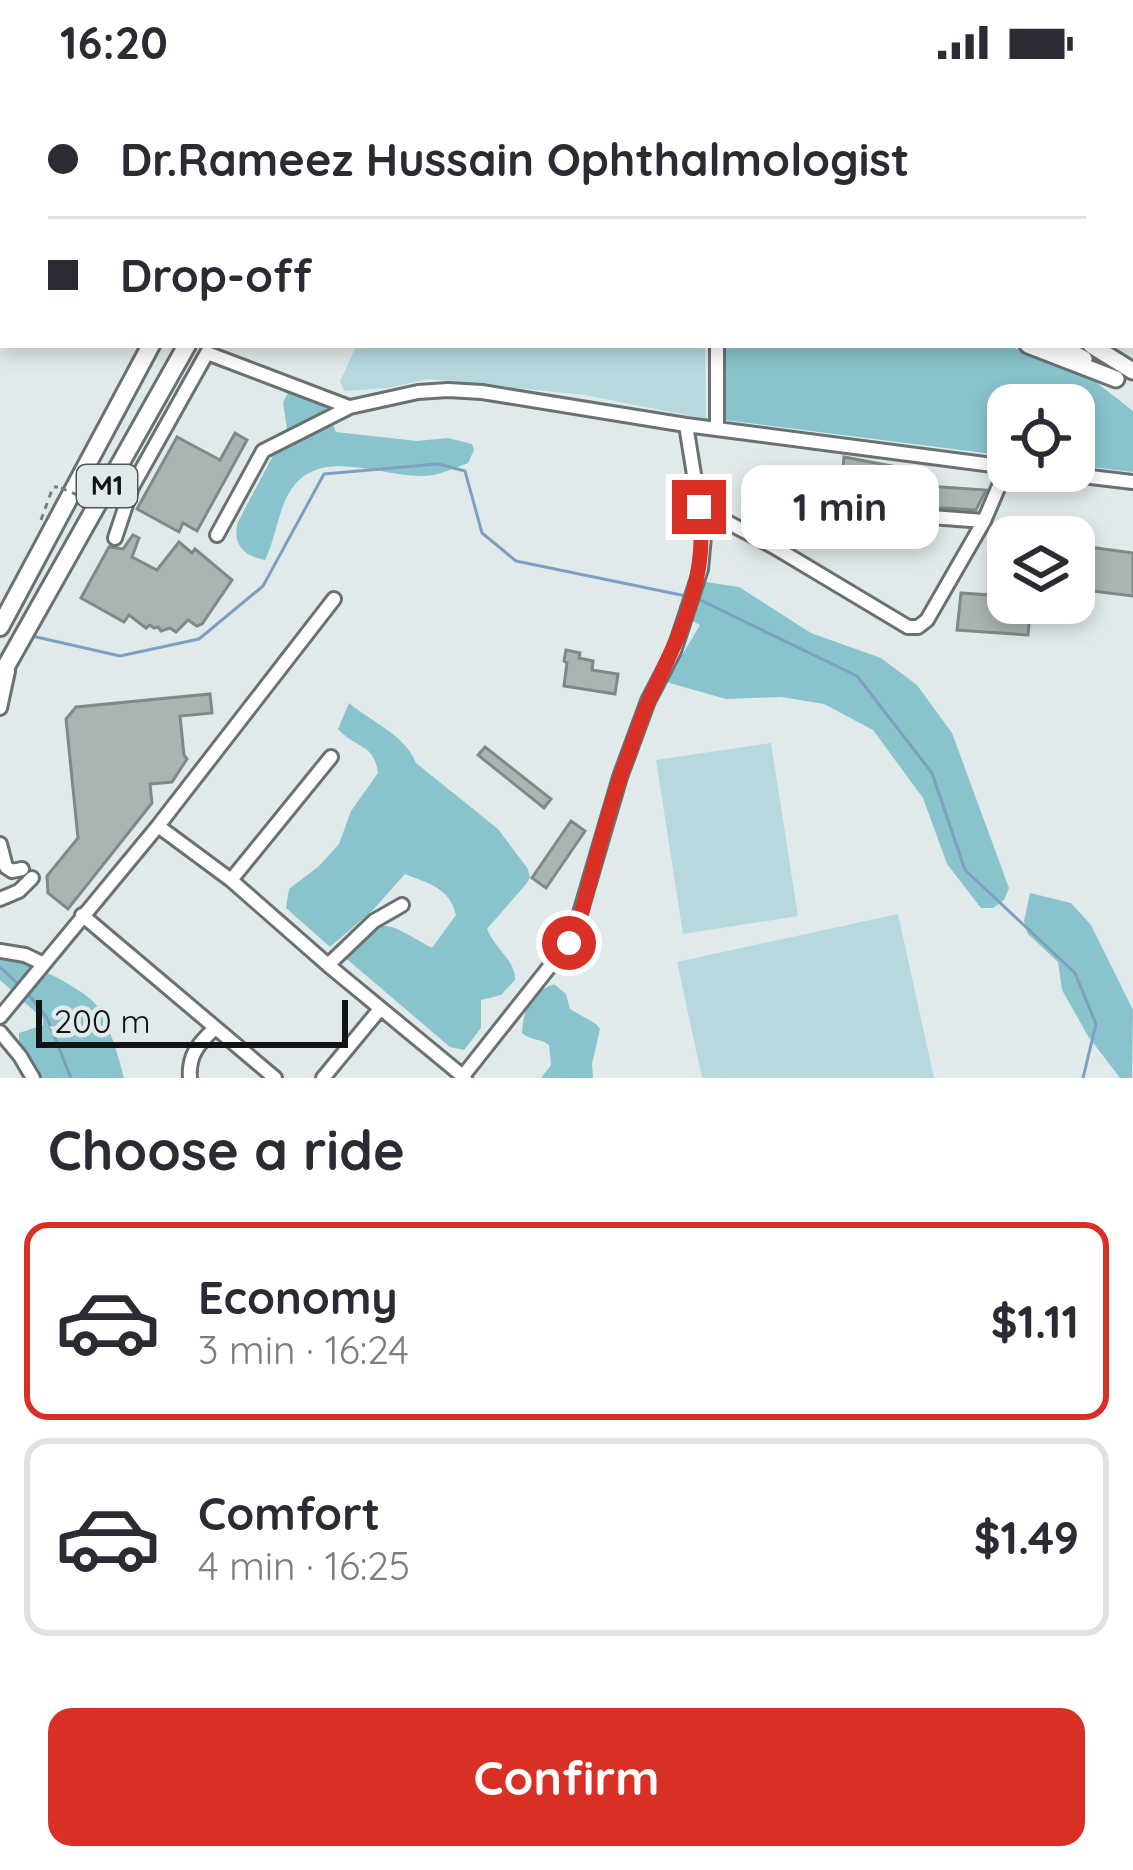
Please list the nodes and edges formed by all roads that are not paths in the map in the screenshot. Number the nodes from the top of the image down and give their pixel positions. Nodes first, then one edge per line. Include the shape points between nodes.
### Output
1 (149, 348) edge
2 (185, 348) edge
3 (717, 348) edge
4 (1036, 348) edge
5 (1064, 348) edge
6 (1096, 348) edge
7 (1133, 371) edge
8 (1116, 379) junction
9 (1133, 389) edge
10 (350, 407) junction
11 (686, 424) junction
12 (717, 429) junction
13 (987, 464) edge
14 (1095, 478) edge
15 (1133, 482) edge
16 (997, 492) edge
17 (699, 507) junction
18 (931, 517) dead end
19 (984, 521) junction
20 (218, 535) dead end
21 (116, 538) dead end
22 (334, 599) dead end
23 (2, 623) edge
24 (12, 656) junction
25 (0, 677) edge
26 (234, 701) dead end
27 (0, 709) edge
28 (248, 710) junction
29 (331, 757) dead end
30 (304, 759) dead end
31 (320, 771) junction
32 (158, 826) junction
33 (0, 844) edge
34 (231, 880) junction
35 (0, 898) edge
36 (403, 905) dead end
37 (82, 915) junction
38 (0, 951) edge
39 (328, 965) junction
40 (40, 968) junction
41 (380, 1009) junction
42 (0, 1017) edge
43 (215, 1028) junction
44 (0, 1032) edge
45 (464, 1077) edge
46 (33, 1078) edge
47 (190, 1078) edge
48 (275, 1078) edge
49 (323, 1078) edge

1 - 23 highway, M1
2 - 24 highway, M1
3 - 12 street
4 - 8 main road
5 - 8 main road
6 - 7 main road
8 - 9 main road
10 - 11 street via 448,389
10 - 20 street via 263,451
10 - 21 street via 207,353 133,487
11 - 12 street
11 - 17 street
12 - 13 street
14 - 15 street
16 - 19 street
17 - 19 street via 908,627 927,620
17 - 45 street via 701,569 620,777 577,929
18 - 19 street
22 - 28 street
24 - 25 highway, M1
24 - 27 street
26 - 28 street
28 - 32 street
29 - 31 street
30 - 31 street
31 - 34 street
32 - 34 street
32 - 37 street
33 - 35 street via 6,867 27,873 19,890
34 - 39 street
36 - 39 street
37 - 40 street
37 - 43 street
38 - 40 street via 25,955
39 - 41 street
40 - 42 street
41 - 45 street
41 - 49 street
43 - 47 street via 197,1045
43 - 48 street
44 - 46 street

